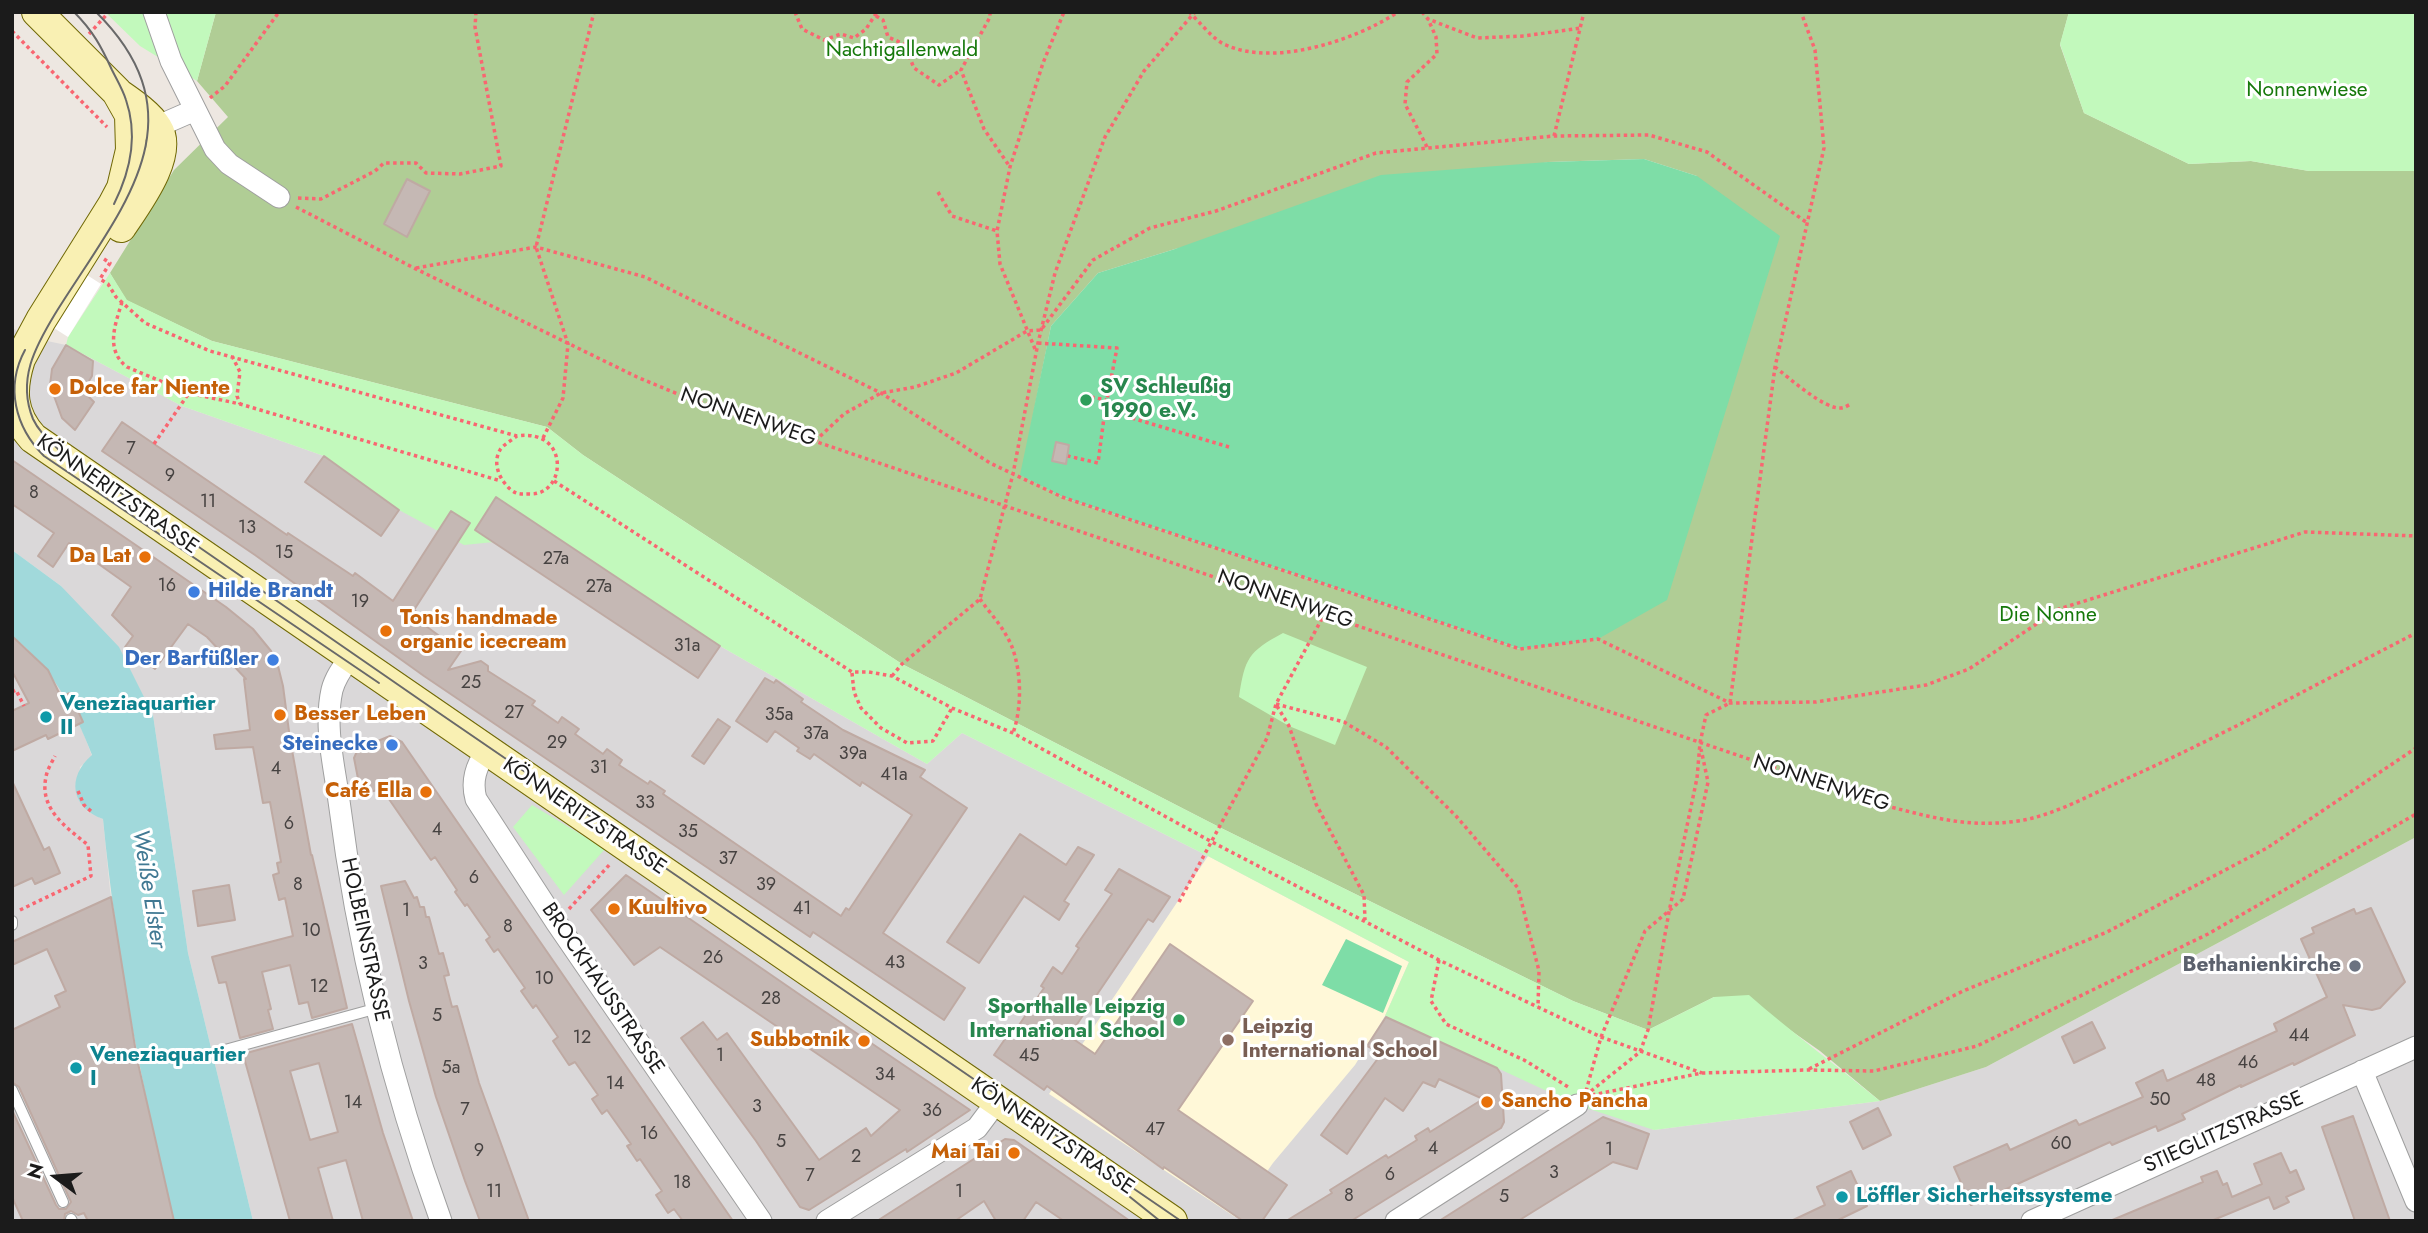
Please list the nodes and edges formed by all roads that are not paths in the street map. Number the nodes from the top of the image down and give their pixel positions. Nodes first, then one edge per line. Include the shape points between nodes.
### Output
1 (37, 12) edge
2 (154, 12) edge
3 (195, 110) junction
4 (144, 129) junction
5 (279, 197) road end
6 (20, 398) edge
7 (350, 657) junction
8 (486, 750) junction
9 (378, 1008) junction
10 (2416, 1046) edge
11 (225, 1050) dead end
12 (2362, 1071) junction
13 (12, 1090) edge
14 (998, 1100) junction
15 (1581, 1101) road end
16 (2416, 1200) edge
17 (63, 1202) dead end
18 (441, 1221) edge
19 (761, 1221) edge
20 (827, 1221) edge
21 (1172, 1221) edge
22 (1396, 1221) edge
23 (2032, 1221) edge

1 - 4 main road via 117,92
2 - 3 street
3 - 4 street
3 - 5 street via 215,149 229,164
4 - 6 main road via 131,150 122,188 20,359 14,385
4 - 6 main road via 162,141 157,166 40,353
6 - 7 main road, KÖNNERITZSTRASSE via 19,421 43,447
7 - 8 main road, KÖNNERITZSTRASSE
7 - 9 street, HOLBEINSTRASSE via 332,688 329,724 348,872
8 - 14 main road, KÖNNERITZSTRASSE
8 - 19 street, BROCKHAUSSTRASSE via 474,776 476,799
9 - 11 lane
9 - 18 street, HOLBEINSTRASSE via 413,1143
10 - 12 street, STIEGLITZSTRASSE
12 - 16 street
12 - 23 street, STIEGLITZSTRASSE
13 - 17 lane
14 - 20 street via 977,1128
14 - 21 main road, KÖNNERITZSTRASSE
15 - 22 street

